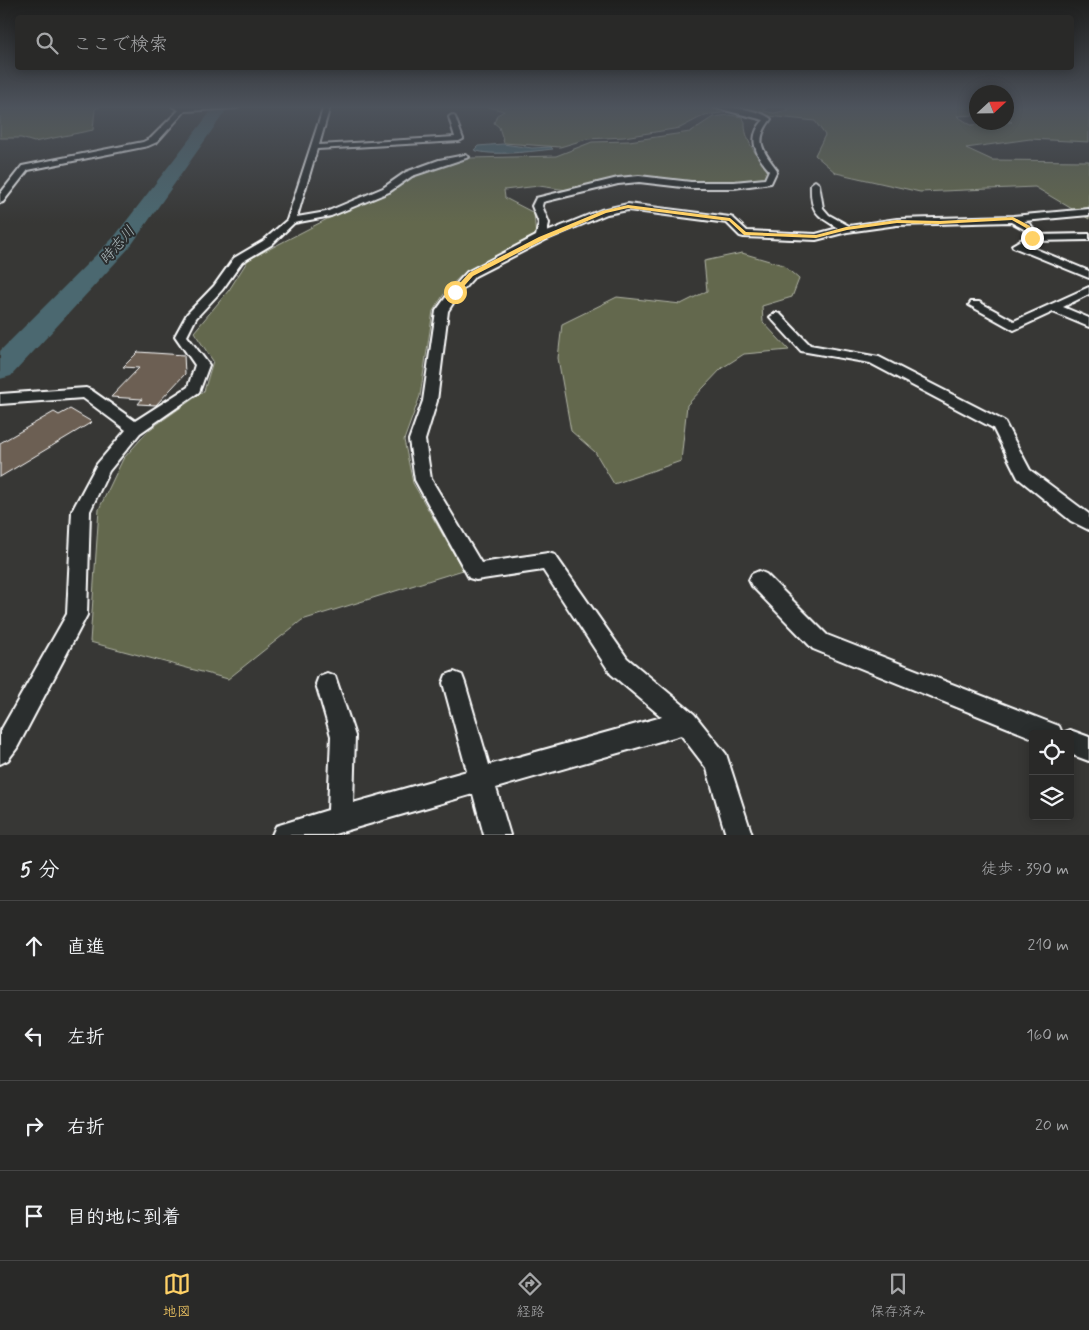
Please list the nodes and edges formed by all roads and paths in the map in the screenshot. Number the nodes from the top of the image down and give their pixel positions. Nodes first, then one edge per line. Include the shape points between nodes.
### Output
1 (140, 145) edge
2 (352, 145) edge
3 (757, 145) edge
4 (316, 147) joint
5 (465, 157) dead end
6 (815, 184) dead end
7 (0, 200) edge
8 (1089, 212) edge
9 (1013, 219) junction
10 (291, 221) junction
11 (846, 228) junction
12 (1089, 237) edge
13 (541, 238) junction
14 (1032, 238) junction
15 (1089, 264) edge
16 (1076, 269) junction
17 (1089, 275) edge
18 (1089, 290) edge
19 (975, 305) dead end
20 (1053, 307) junction
21 (776, 317) dead end
22 (1089, 323) edge
23 (0, 399) edge
24 (135, 429) junction
25 (1089, 523) edge
26 (759, 580) dead end
27 (454, 682) dead end
28 (327, 684) dead end
29 (686, 722) junction
30 (1041, 730) edge
31 (1074, 743) edge
32 (1089, 749) edge
33 (0, 752) edge
34 (481, 780) junction
35 (340, 820) junction
36 (285, 835) edge
37 (497, 835) edge
38 (739, 835) edge

1 - 7 street via 25,168
2 - 4 street
3 - 13 street via 760,156 773,170 768,181 691,185 639,178 539,200 537,206 544,223
4 - 10 street
5 - 10 street via 409,174 386,190 328,214
6 - 11 street via 814,200 819,212
8 - 9 street
9 - 11 street via 897,222
9 - 14 street via 1028,227
10 - 24 street via 267,243 238,260 218,288 190,317 181,336 202,365 194,389
11 - 13 street via 816,237 744,234 730,220 628,207 604,212
12 - 14 street
13 - 29 street via 471,274 442,311 430,402 417,440 423,480 476,572 548,561 619,666
14 - 16 street via 1017,245
15 - 16 street
16 - 17 street
18 - 20 street
19 - 20 street via 1014,326
20 - 22 street
21 - 25 street via 806,348 874,360 998,425 1024,474
23 - 24 street via 86,393
24 - 33 street via 103,468 81,511 77,615
26 - 30 street via 820,642
27 - 34 street
28 - 35 street via 343,736
29 - 34 street
29 - 38 street via 717,762
31 - 32 street
34 - 35 street
34 - 37 street
35 - 36 street

